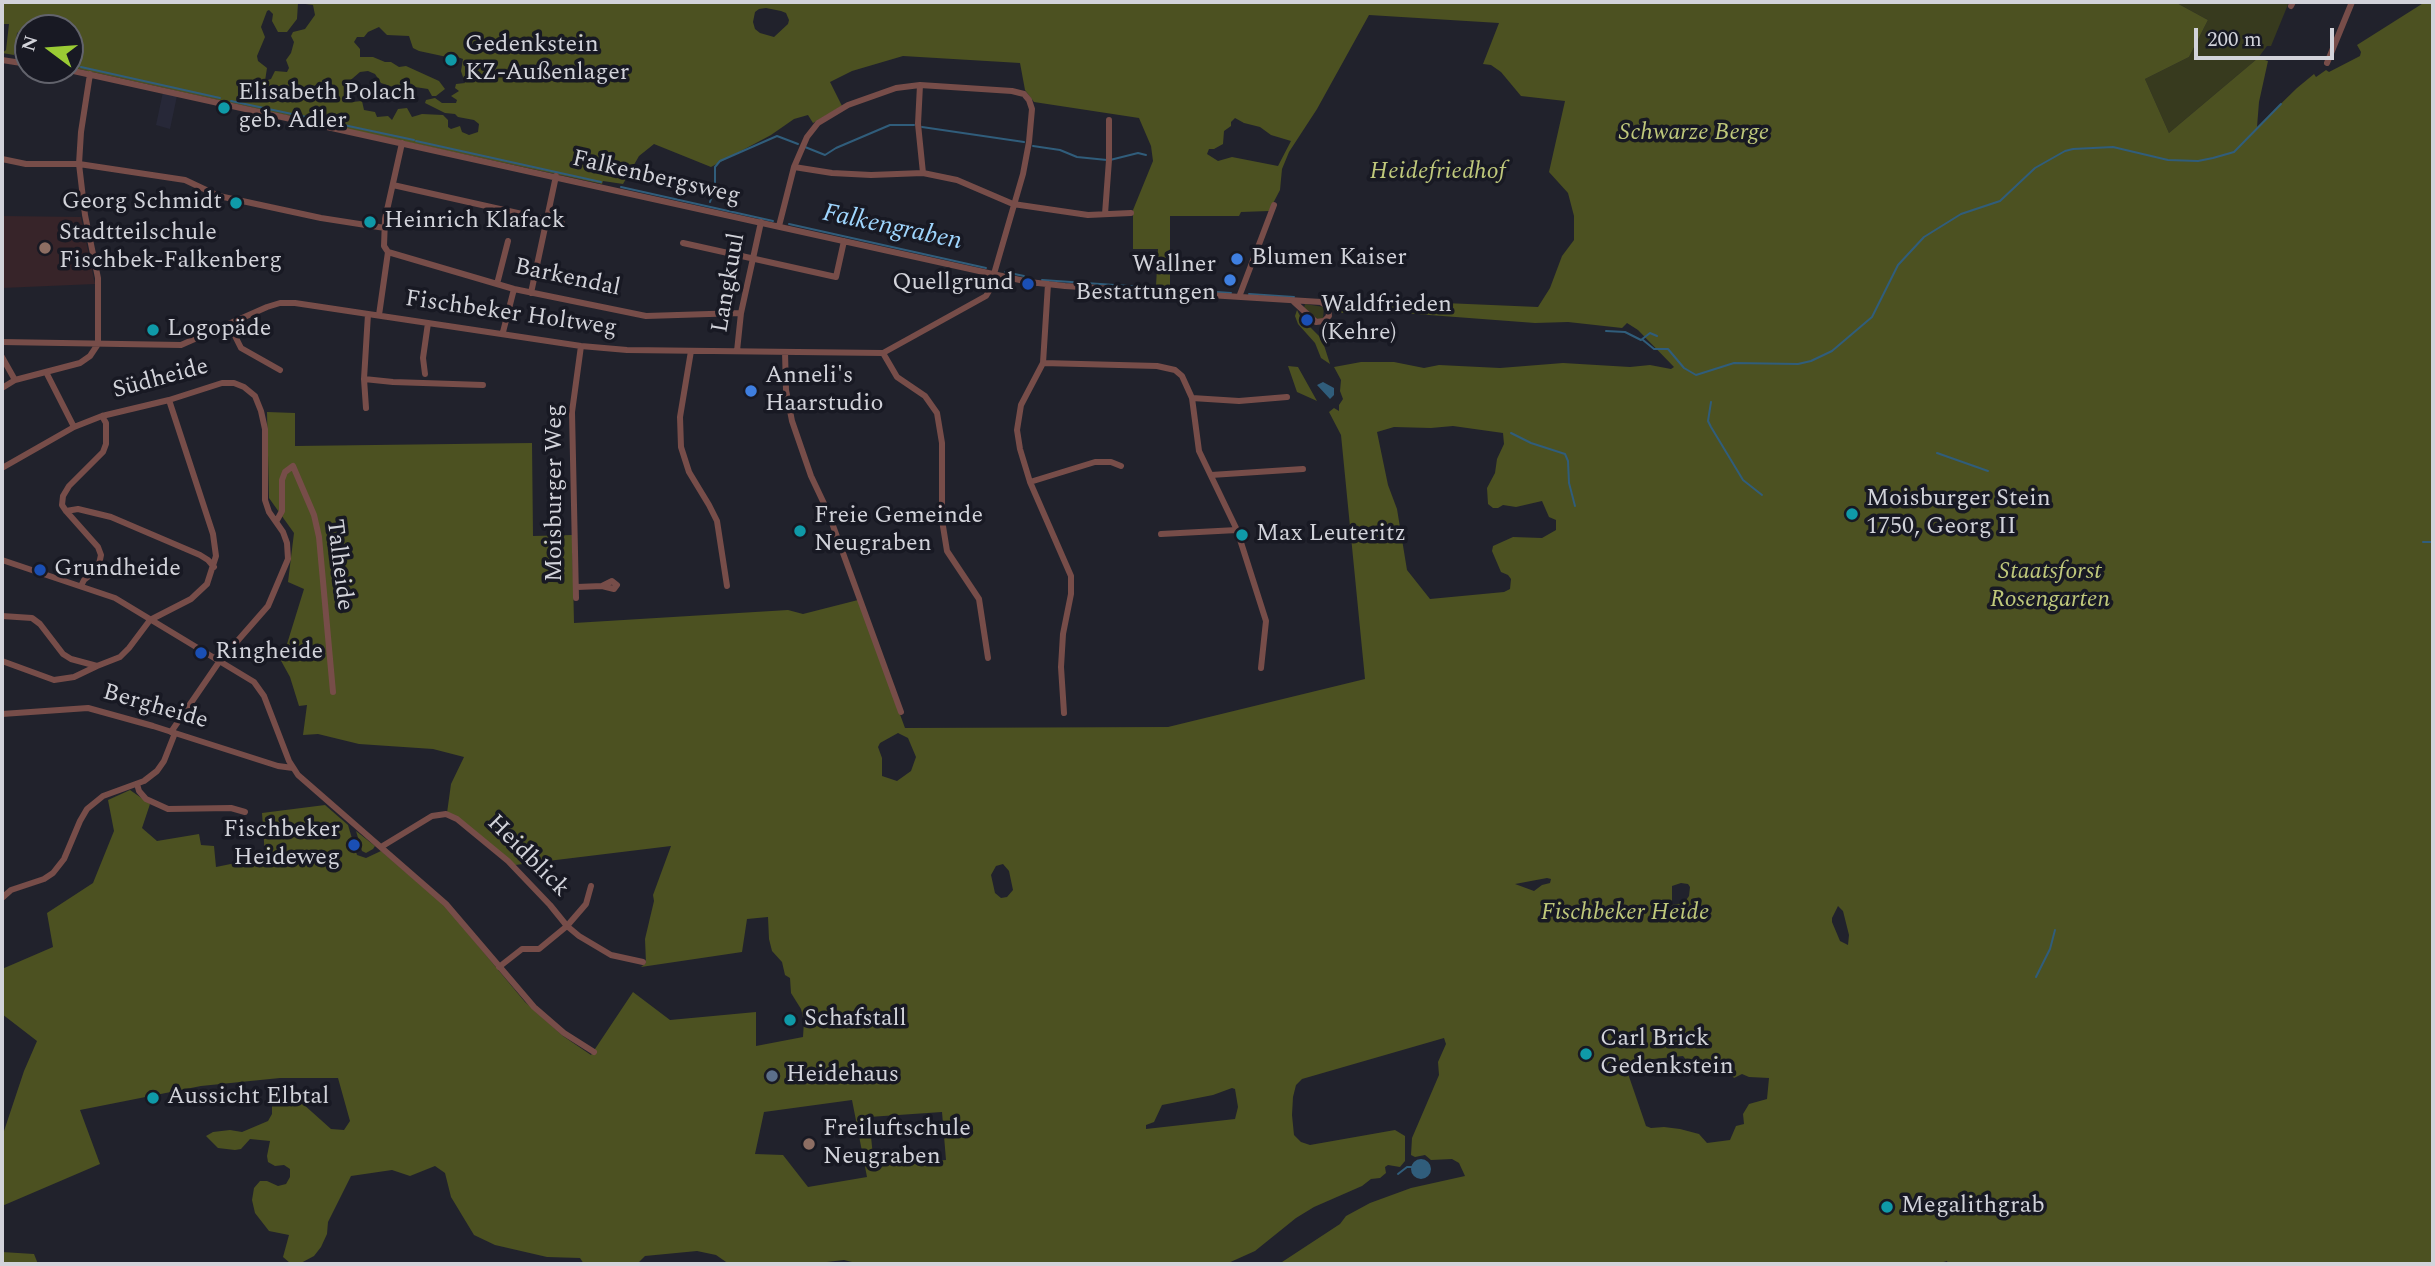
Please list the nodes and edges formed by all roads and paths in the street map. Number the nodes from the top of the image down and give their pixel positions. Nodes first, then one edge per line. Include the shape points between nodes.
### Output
1 (2351, 2) edge
2 (2327, 63) dead end
3 (84, 73) edge
4 (90, 74) junction
5 (920, 85) junction
6 (1109, 120) dead end
7 (402, 143) junction
8 (2, 159) edge
9 (79, 164) junction
10 (794, 167) junction
11 (923, 173) junction
12 (556, 176) junction
13 (393, 185) junction
14 (1013, 204) junction
15 (1274, 205) dead end
16 (1131, 213) dead end
17 (1105, 214) junction
18 (546, 220) junction
19 (761, 222) junction
20 (562, 223) dead end
21 (779, 226) junction
22 (385, 228) junction
23 (508, 240) dead end
24 (844, 242) junction
25 (683, 243) dead end
26 (388, 251) junction
27 (752, 259) junction
28 (994, 274) junction
29 (497, 284) junction
30 (1048, 284) junction
31 (514, 289) junction
32 (531, 293) junction
33 (1239, 297) junction
34 (1293, 301) junction
35 (741, 313) junction
36 (368, 314) junction
37 (379, 315) junction
38 (428, 323) junction
39 (229, 324) junction
40 (503, 332) junction
41 (2, 342) edge
42 (98, 344) junction
43 (581, 346) junction
44 (691, 351) junction
45 (737, 351) junction
46 (785, 352) junction
47 (883, 354) junction
48 (2, 357) edge
49 (1044, 363) junction
50 (280, 370) dead end
51 (46, 372) junction
52 (425, 374) dead end
53 (364, 379) junction
54 (15, 380) junction
55 (483, 385) dead end
56 (2, 388) edge
57 (1287, 397) dead end
58 (1192, 398) junction
59 (169, 400) junction
60 (366, 408) dead end
61 (102, 416) junction
62 (74, 427) junction
63 (1121, 466) dead end
64 (2, 468) edge
65 (1303, 469) dead end
66 (1212, 475) junction
67 (1030, 482) junction
68 (66, 512) junction
69 (276, 522) junction
70 (1237, 530) junction
71 (1161, 534) dead end
72 (215, 545) junction
73 (200, 555) junction
74 (2, 560) edge
75 (214, 567) junction
76 (81, 586) junction
77 (602, 586) dead end
78 (727, 586) dead end
79 (577, 587) junction
80 (576, 598) dead end
81 (2, 616) edge
82 (150, 620) junction
83 (988, 658) dead end
84 (2, 661) edge
85 (219, 662) junction
86 (97, 666) junction
87 (1261, 667) dead end
88 (332, 692) dead end
89 (901, 712) dead end
90 (1064, 713) dead end
91 (2, 714) edge
92 (173, 732) junction
93 (293, 768) junction
94 (137, 784) junction
95 (245, 811) dead end
96 (381, 847) junction
97 (2, 884) edge
98 (592, 886) dead end
99 (4, 896) edge
100 (567, 926) junction
101 (643, 962) dead end
102 (499, 967) junction
103 (594, 1052) dead end

1 - 2 street
3 - 4 street, Falkenbergsweg
4 - 7 street, Falkenbergsweg
4 - 9 street
5 - 10 street via 875,94 823,119 807,136
5 - 11 street
5 - 14 street via 1012,90 1027,97 1031,106 1029,142
6 - 17 street
7 - 12 street, Falkenbergsweg
7 - 13 street
8 - 9 street
9 - 22 street via 185,180 219,197
9 - 42 street via 98,278
10 - 11 street via 858,174
10 - 21 street
11 - 14 street via 957,180
12 - 18 street
12 - 19 street, Falkenbergsweg
13 - 18 street
13 - 22 street
14 - 17 street via 1062,213
14 - 28 street
15 - 33 street
16 - 17 street
18 - 20 street
18 - 32 street
19 - 21 street, Falkenbergsweg
19 - 27 street, Langkuul
21 - 24 street, Falkenbergsweg
22 - 26 street
23 - 29 street
24 - 27 street via 836,277
24 - 28 street, Falkenbergsweg
25 - 27 street
26 - 29 street, Barkendal
26 - 37 street
27 - 35 street, Langkuul
28 - 30 street, Falkenbergsweg
28 - 47 street via 986,296
29 - 31 street, Barkendal
30 - 33 street, Falkenbergsweg
30 - 49 street
31 - 32 street, Barkendal
31 - 40 street
32 - 35 street, Barkendal via 646,316
33 - 34 street, Falkenbergsweg
34 - 34 street, Falkenbergsweg via 1316,322 1328,318 1325,304
35 - 45 street, Langkuul
36 - 37 street, Fischbeker Holtweg
36 - 39 street, Fischbeker Holtweg via 280,303
36 - 53 street
37 - 38 street, Fischbeker Holtweg
38 - 40 street, Fischbeker Holtweg
38 - 52 street
39 - 42 street, Fischbeker Holtweg via 181,345
39 - 50 street via 241,348
40 - 43 street, Fischbeker Holtweg
41 - 42 street, Fischbeker Holtweg
42 - 51 street via 80,363
43 - 44 street, Fischbeker Holtweg
43 - 79 street, Moisburger Weg via 572,412
44 - 45 street, Fischbeker Holtweg
44 - 78 street via 680,417 681,447 689,472 717,521
45 - 46 street, Fischbeker Holtweg
46 - 47 street, Fischbeker Holtweg
46 - 89 street via 792,421
47 - 83 street via 898,377 930,400 937,413 947,551 979,598
48 - 54 street
49 - 58 street via 1166,367 1182,376
49 - 67 street via 1021,405 1017,430
51 - 54 street
51 - 62 street
53 - 55 street
53 - 60 street
54 - 56 street
57 - 58 street
58 - 66 street via 1199,451
59 - 61 street, Südheide
59 - 69 street, Südheide via 222,383 234,383 255,396 266,443 265,500
59 - 72 street
61 - 62 street, Südheide
61 - 68 street via 106,423 103,452 69,486 63,496
62 - 64 street, Südheide
63 - 67 street via 1095,462
65 - 66 street
66 - 70 street
67 - 90 street via 1071,576 1061,667
68 - 73 street via 78,509 111,517
68 - 76 street via 101,555 98,569
69 - 85 street, Südheide via 287,543 283,574 268,606
69 - 88 street, Talheide via 282,511 282,480 293,466 314,514 318,537
70 - 71 street
70 - 87 street via 1266,621
72 - 73 street
72 - 75 street
73 - 75 street
74 - 76 street
75 - 82 street via 201,592
76 - 82 street via 115,598
77 - 79 street
79 - 80 street, Moisburger Weg
81 - 86 street via 32,618 66,656
82 - 85 street
82 - 86 street via 123,654
84 - 86 street via 54,680
85 - 92 street
85 - 93 street via 259,688
91 - 92 street, Bergheide via 89,708
92 - 93 street, Bergheide
92 - 94 street via 161,766
93 - 96 street
94 - 95 street via 146,799 168,809
94 - 99 street via 103,796 87,809 53,873
96 - 100 street, Heidblick via 432,816 446,814 467,825 508,861
96 - 102 street via 446,904
97 - 99 street
98 - 100 street via 586,904
100 - 101 street, Heidblick via 611,955
100 - 102 street via 539,949 522,949
102 - 103 street via 534,1007

